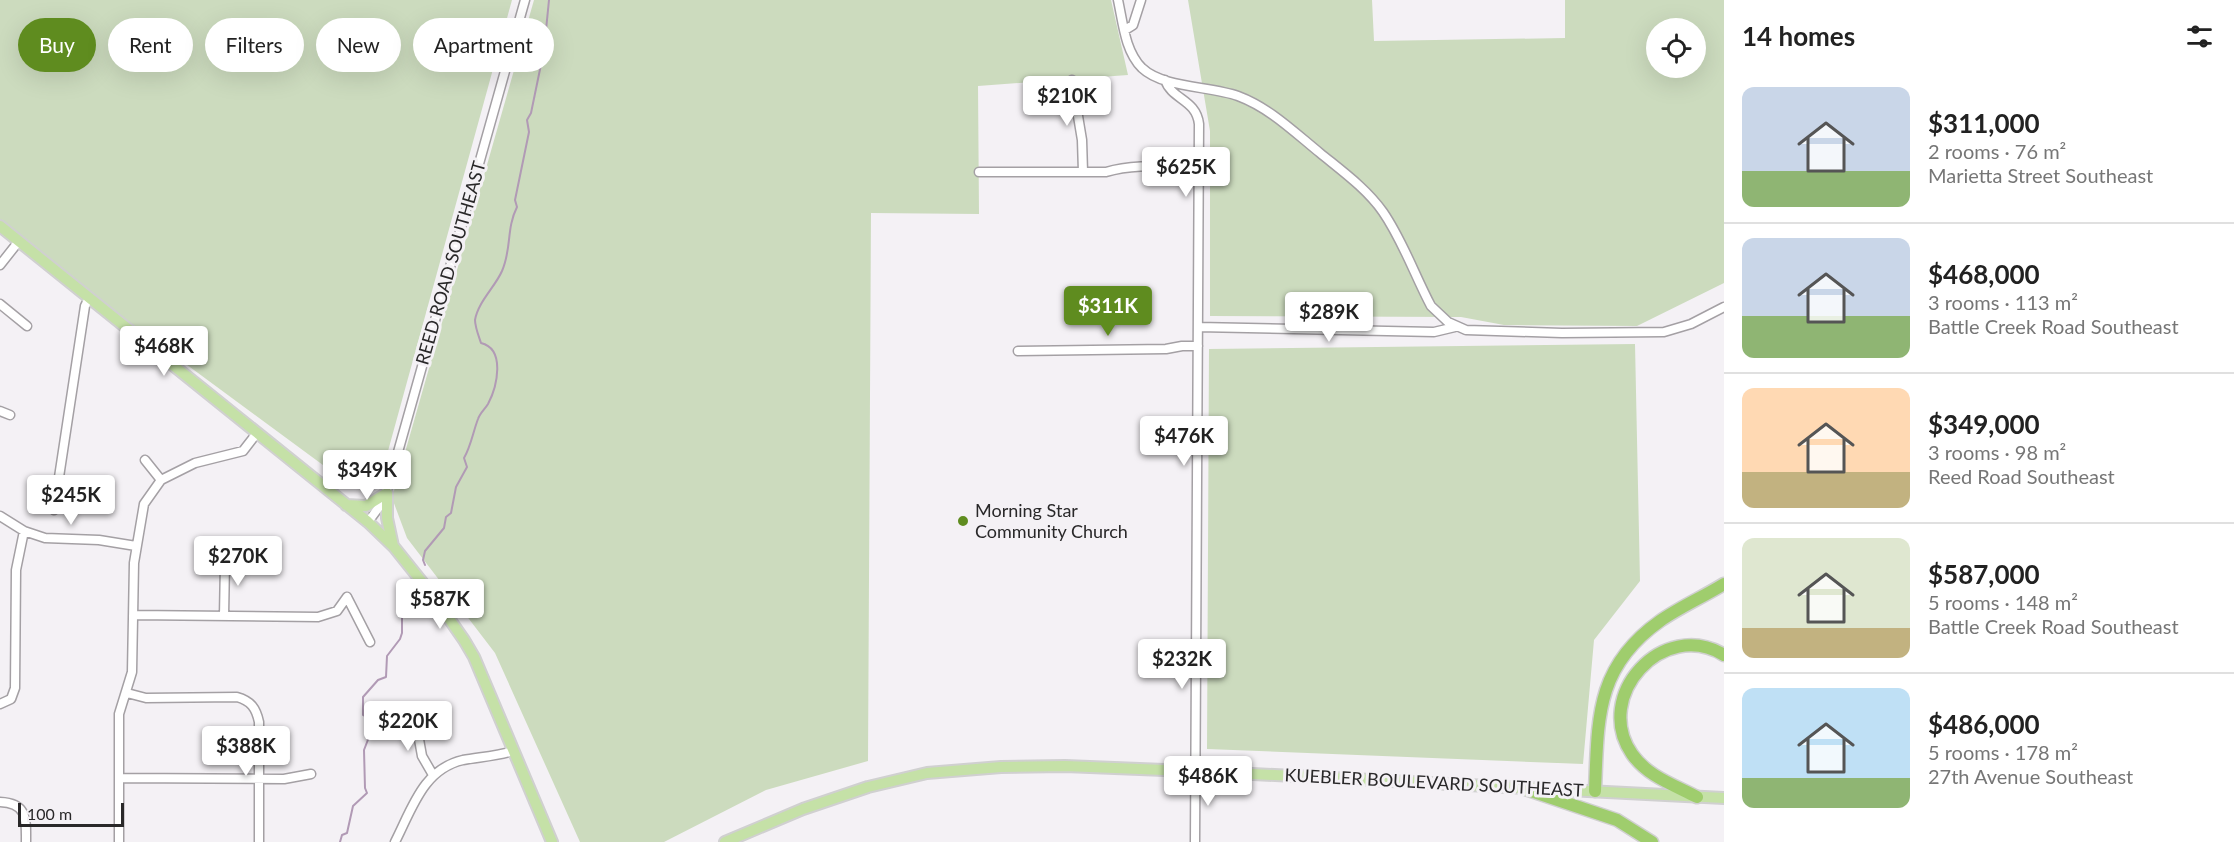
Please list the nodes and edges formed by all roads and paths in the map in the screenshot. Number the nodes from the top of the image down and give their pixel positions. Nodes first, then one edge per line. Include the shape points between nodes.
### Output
1 (525, 0) edge
2 (1118, 0) edge
3 (1141, 0) edge
4 (1125, 30) junction
5 (1072, 80) dead end
6 (1165, 80) junction
7 (1199, 167) junction
8 (979, 172) dead end
9 (1083, 172) junction
10 (0, 226) edge
11 (19, 241) junction
12 (0, 265) edge
13 (89, 298) junction
14 (0, 304) edge
15 (1724, 307) edge
16 (27, 326) dead end
17 (1198, 327) junction
18 (1455, 327) junction
19 (1198, 346) junction
20 (1018, 351) dead end
21 (0, 411) edge
22 (10, 415) dead end
23 (257, 433) junction
24 (145, 460) dead end
25 (161, 480) junction
26 (387, 493) junction
27 (346, 505) junction
28 (54, 510) dead end
29 (0, 516) edge
30 (368, 522) junction
31 (24, 531) junction
32 (136, 546) junction
33 (393, 547) junction
34 (231, 551) dead end
35 (1724, 584) edge
36 (133, 615) junction
37 (224, 616) junction
38 (370, 642) dead end
39 (1724, 655) edge
40 (127, 693) junction
41 (0, 704) edge
42 (416, 717) dead end
43 (513, 751) junction
44 (1195, 772) junction
45 (311, 774) dead end
46 (433, 775) junction
47 (119, 778) junction
48 (259, 779) junction
49 (1516, 786) junction
50 (1595, 791) junction
51 (1697, 796) junction
52 (1724, 798) edge
53 (0, 802) edge
54 (26, 842) edge
55 (119, 842) edge
56 (259, 842) edge
57 (395, 842) edge
58 (552, 842) edge
59 (725, 842) edge
60 (1194, 842) edge
61 (1652, 842) edge

1 - 26 street, REED ROAD SOUTHEAST
2 - 4 street
3 - 4 street via 1133,25
4 - 6 street via 1141,67
5 - 9 street
6 - 7 street via 1198,116
6 - 18 street via 1228,93 1258,105 1364,190 1390,223 1431,306
7 - 9 street via 1142,166
7 - 17 street
8 - 9 street
10 - 11 main road
11 - 12 street
11 - 13 main road
13 - 23 main road
13 - 28 street
14 - 16 street
15 - 18 street via 1691,324 1653,333 1486,332
17 - 18 street via 1434,332
17 - 19 street
19 - 20 street via 1166,350
19 - 44 street
21 - 22 street
23 - 25 street via 237,454 195,463
23 - 27 main road
24 - 25 street
25 - 32 street via 144,504
26 - 27 main road via 366,506
26 - 30 street, REED ROAD SOUTHEAST
26 - 33 main road
27 - 30 main road
29 - 31 street
30 - 33 main road
31 - 32 street via 45,538
31 - 41 street via 16,570 15,688 11,699
32 - 36 street
33 - 43 main road via 464,640
34 - 37 street via 225,563
35 - 50 highway via 1660,621 1634,644 1614,670 1600,714
36 - 37 street
36 - 40 street via 132,672
37 - 38 street via 318,617 337,611 347,597
39 - 51 highway via 1700,646 1670,648 1645,663 1625,690 1624,739 1631,753 1656,776
40 - 47 street via 120,714
40 - 48 street via 146,698 244,699 253,706 259,722
42 - 46 street via 422,756
43 - 46 street via 463,760
43 - 58 main road
44 - 49 main road, KUEBLER BOULEVARD SOUTHEAST
44 - 59 main road, KUEBLER BOULEVARD SOUTHEAST via 1030,766 927,773 836,796
44 - 60 street
45 - 48 street
46 - 57 street via 420,791
47 - 48 street
47 - 55 street
48 - 56 street
49 - 50 main road, KUEBLER BOULEVARD SOUTHEAST
49 - 61 highway via 1617,820
50 - 51 main road, KUEBLER BOULEVARD SOUTHEAST
51 - 52 main road, KUEBLER BOULEVARD SOUTHEAST
53 - 54 street via 21,810 26,822

